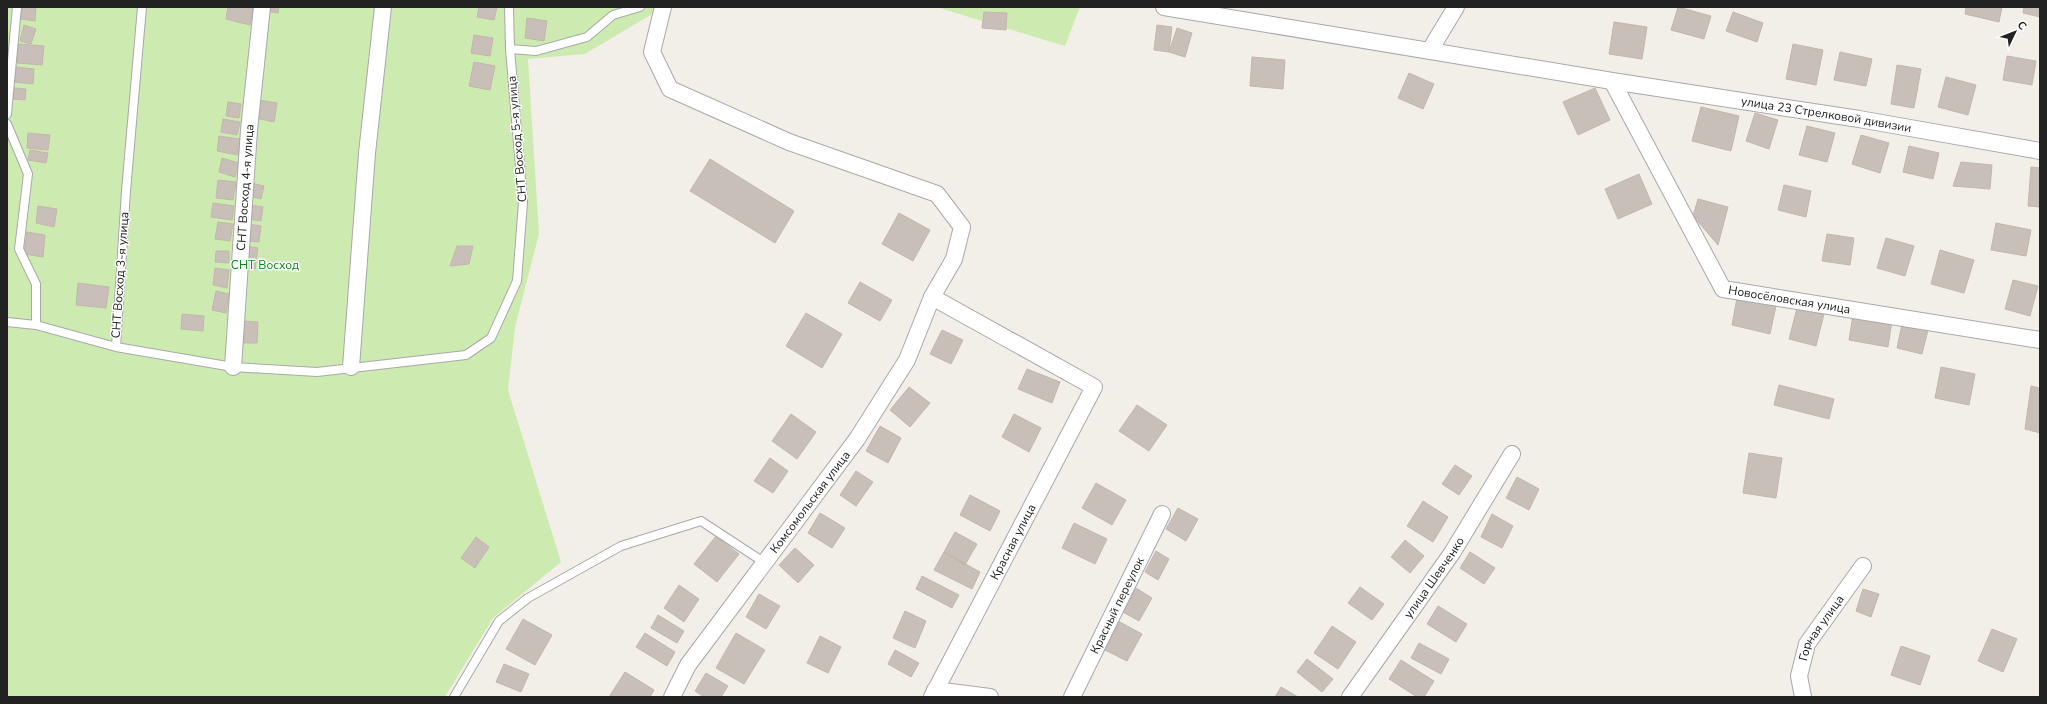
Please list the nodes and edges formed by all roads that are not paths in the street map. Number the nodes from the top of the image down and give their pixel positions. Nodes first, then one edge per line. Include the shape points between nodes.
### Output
1 (17, 7) edge
2 (142, 7) edge
3 (262, 7) edge
4 (383, 7) edge
5 (509, 7) edge
6 (640, 7) edge
7 (663, 7) edge
8 (1164, 7) edge
9 (1456, 7) edge
10 (510, 49) junction
11 (1430, 50) junction
12 (1612, 81) junction
13 (7, 114) edge
14 (7, 124) edge
15 (2040, 150) edge
16 (932, 297) junction
17 (7, 322) edge
18 (36, 325) junction
19 (2040, 340) edge
20 (116, 347) junction
21 (233, 367) junction
22 (351, 367) junction
23 (1512, 454) dead end
24 (1162, 514) dead end
25 (765, 563) junction
26 (1863, 566) dead end
27 (933, 694) edge
28 (454, 697) edge
29 (672, 697) edge
30 (990, 697) edge
31 (1072, 697) edge
32 (1350, 697) edge
33 (1802, 697) edge

1 - 13 lane
2 - 20 lane, СНТ Восход 3-я улица
3 - 21 street, СНТ Восход 4-я улица via 249,130
4 - 22 street via 366,154
5 - 10 lane, СНТ Восход 5-я улица
6 - 10 lane via 613,15 587,36 536,51
7 - 16 street, Комсомольская улица via 652,52 670,89 789,142 937,194 962,227 954,258
8 - 11 street, улица 23 Стрелковой дивизии
9 - 11 street
10 - 22 lane, СНТ Восход 5-я улица via 523,202 517,281 491,338 466,355
11 - 12 street, улица 23 Стрелковой дивизии
12 - 15 street, улица 23 Стрелковой дивизии
12 - 19 street, Новосёловская улица via 1723,289
14 - 18 lane via 28,174 19,250 36,284
16 - 25 street, Комсомольская улица via 908,360 857,439
16 - 27 street, Красная улица via 1094,387
17 - 18 lane, СНТ Восход 3-я улица
18 - 20 lane, СНТ Восход 3-я улица
20 - 21 lane
21 - 22 lane via 316,372
23 - 32 street, улица Шевченко via 1452,553
24 - 31 street, Красный переулок
25 - 28 lane via 701,521 621,546 528,598 499,621
25 - 29 street, Комсомольская улица via 688,665
26 - 33 street, Горная улица via 1806,644 1799,676
27 - 30 street

